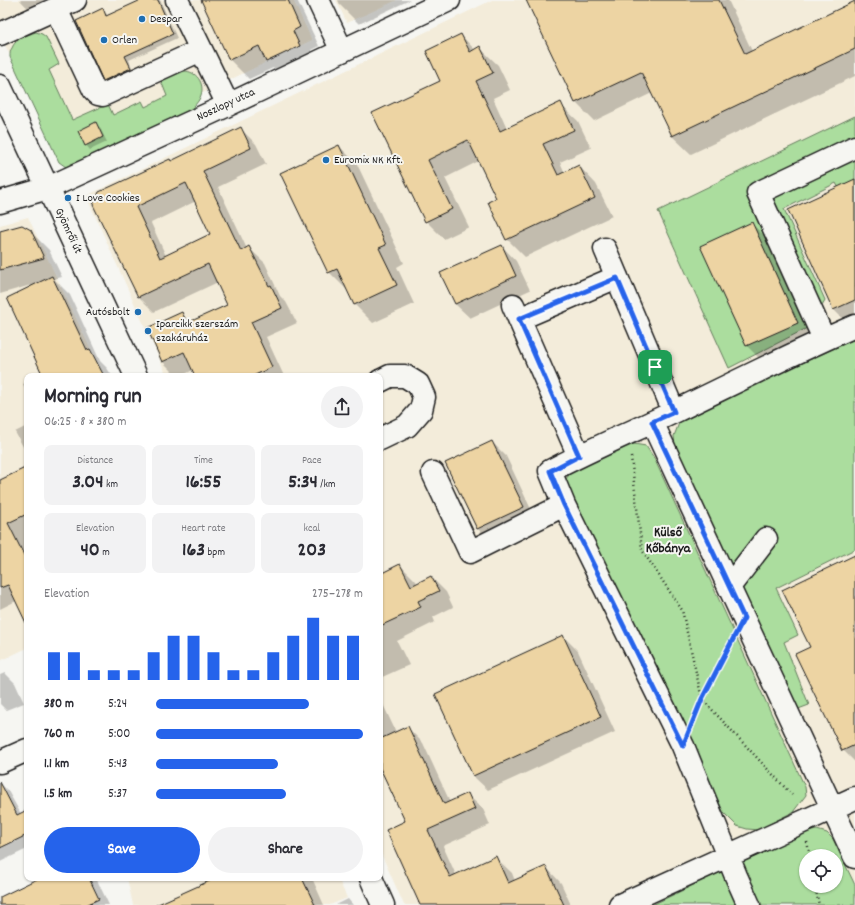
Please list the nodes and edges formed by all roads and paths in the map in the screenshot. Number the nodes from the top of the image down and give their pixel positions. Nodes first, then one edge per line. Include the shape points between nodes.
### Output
1 (177, 0) edge
2 (318, 0) edge
3 (449, 0) edge
4 (65, 4) edge
5 (0, 34) edge
6 (201, 50) junction
7 (342, 51) junction
8 (0, 86) edge
9 (228, 105) junction
10 (855, 147) edge
11 (48, 188) junction
12 (0, 202) edge
13 (605, 249) dead end
14 (617, 278) junction
15 (855, 326) edge
16 (824, 339) junction
17 (135, 373) edge
18 (383, 380) edge
19 (674, 412) junction
20 (652, 422) junction
21 (383, 438) edge
22 (579, 456) junction
23 (631, 457) dead end
24 (433, 473) dead end
25 (564, 505) junction
26 (766, 539) dead end
27 (729, 587) junction
28 (744, 618) junction
29 (702, 699) junction
30 (683, 746) junction
31 (24, 751) edge
32 (0, 762) edge
33 (792, 795) dead end
34 (855, 798) edge
35 (833, 809) junction
36 (807, 841) dead end
37 (809, 849) edge
38 (728, 856) junction
39 (855, 857) edge
40 (372, 881) edge
41 (816, 893) edge
42 (383, 905) edge
43 (620, 905) edge
44 (749, 905) edge
45 (819, 905) edge

1 - 6 street
2 - 7 street
3 - 7 street, Noszlopy utca
4 - 5 street
4 - 6 street via 94,90 98,94 103,95
6 - 9 street
7 - 9 street, Noszlopy utca
8 - 11 street, Gyömrői út
9 - 11 street, Noszlopy utca
10 - 16 street via 758,193
11 - 12 street, Noszlopy utca
11 - 17 street, Gyömrői út
13 - 14 street
14 - 19 street
14 - 22 street via 516,312
15 - 16 street
16 - 19 street
18 - 21 street via 390,376 405,376 418,384 424,397 421,410 407,426
19 - 20 street
20 - 22 street
20 - 27 street
22 - 25 street via 550,471
23 - 29 path via 642,550 682,610
24 - 25 street via 470,552
25 - 30 street
26 - 27 street
27 - 28 street
28 - 29 path
28 - 35 street
29 - 30 path
29 - 33 path
30 - 38 street
31 - 32 street
34 - 35 street
35 - 38 street
35 - 39 street
36 - 37 path
38 - 43 street
38 - 44 street
40 - 42 street
41 - 45 path

